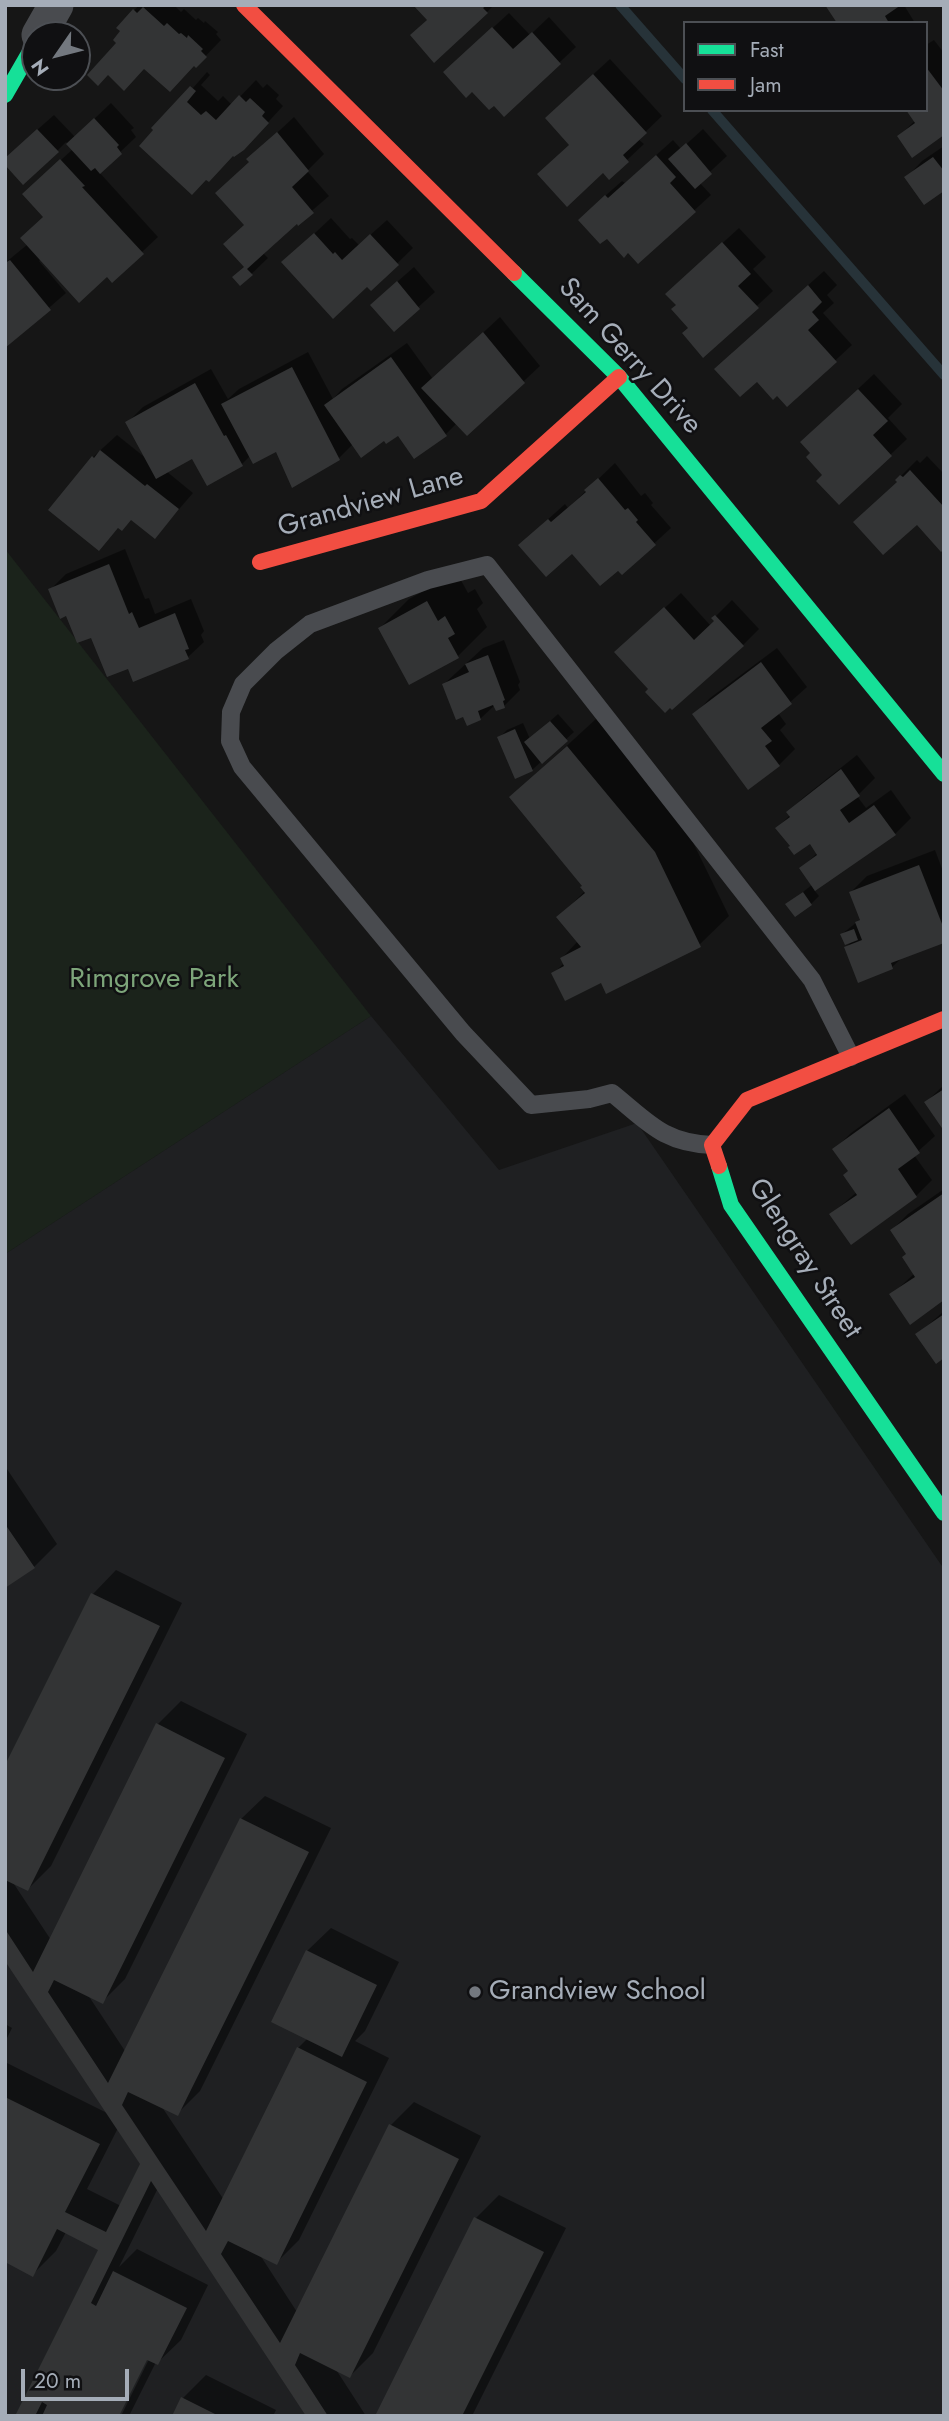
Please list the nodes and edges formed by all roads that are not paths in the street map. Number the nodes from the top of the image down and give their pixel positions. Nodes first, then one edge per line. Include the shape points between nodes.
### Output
1 (56, 5) edge
2 (244, 5) edge
3 (47, 21) edge
4 (21, 67) edge
5 (5, 95) edge
6 (619, 377) junction
7 (260, 562) dead end
8 (944, 774) edge
9 (944, 1019) edge
10 (851, 1057) junction
11 (712, 1145) junction
12 (944, 1513) edge

1 - 3 street
2 - 6 street, Sam Gerry Drive
4 - 5 street
6 - 7 street, Grandview Lane via 481,502
6 - 8 street, Sam Gerry Drive
9 - 10 street
10 - 11 street via 747,1100
10 - 11 lane via 812,980 487,565 428,580 310,624 276,651 243,684 232,712 230,741 242,767 463,1033 531,1105 612,1093 662,1134 688,1144
11 - 12 street, Glengray Street via 731,1205

